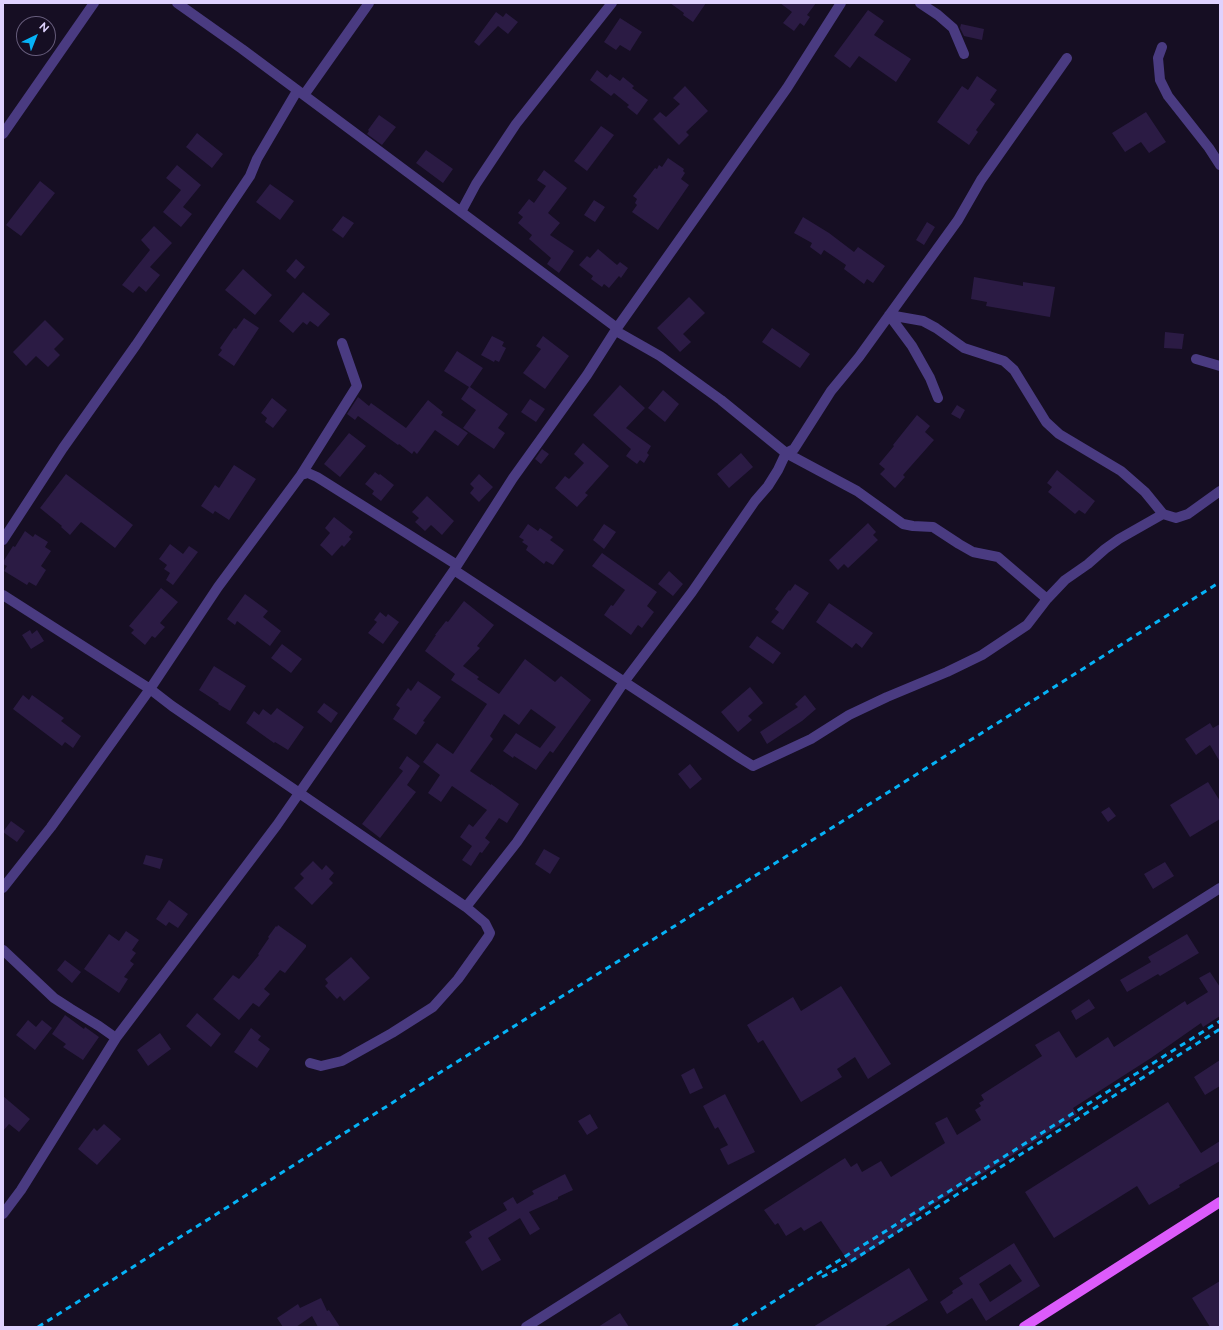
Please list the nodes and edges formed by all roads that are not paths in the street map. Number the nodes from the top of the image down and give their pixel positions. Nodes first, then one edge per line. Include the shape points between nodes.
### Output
1 (94, 3) edge
2 (177, 3) edge
3 (369, 3) edge
4 (612, 3) edge
5 (841, 3) edge
6 (920, 3) edge
7 (1162, 47) dead end
8 (964, 54) dead end
9 (1067, 58) dead end
10 (301, 93) junction
11 (3, 134) edge
12 (1220, 165) edge
13 (460, 212) junction
14 (889, 316) junction
15 (616, 330) junction
16 (342, 343) dead end
17 (1196, 359) dead end
18 (1220, 366) edge
19 (938, 398) dead end
20 (786, 453) junction
21 (301, 475) junction
22 (1220, 491) edge
23 (1163, 514) junction
24 (3, 540) edge
25 (455, 568) junction
26 (3, 595) edge
27 (1047, 599) junction
28 (624, 682) junction
29 (150, 689) junction
30 (300, 792) junction
31 (3, 888) edge
32 (1220, 888) edge
33 (466, 907) junction
34 (3, 950) edge
35 (116, 1038) junction
36 (310, 1063) dead end
37 (1220, 1202) edge
38 (3, 1214) edge
39 (526, 1327) edge
40 (1024, 1327) edge

1 - 11 street
2 - 10 street
3 - 10 street
4 - 13 street via 516,124
5 - 15 street via 786,88
6 - 8 street via 938,14 952,28
7 - 12 street via 1158,58 1160,80 1168,96
9 - 14 street via 981,180 958,220
10 - 13 street
10 - 24 street via 257,159 250,176 63,448
13 - 15 street
14 - 19 street via 912,346
14 - 20 street via 831,392 794,449
14 - 23 street via 923,322 964,348 1004,361 1014,370 1046,422 1059,434 1121,471 1145,492
15 - 20 street via 660,356 721,400
15 - 25 street via 513,478
16 - 21 street via 357,386
17 - 18 street
20 - 27 street via 858,491 903,524 933,527 973,552 998,557
20 - 28 street via 768,486
21 - 25 street via 308,473 317,477
21 - 29 street via 218,587
22 - 23 street via 1188,514 1176,518
23 - 27 street via 1104,549 1065,580
25 - 28 street
25 - 30 street
26 - 29 street
27 - 28 street via 1027,625 982,655 849,715 811,739 753,766
28 - 33 street via 517,842
29 - 30 street
29 - 31 street
30 - 33 street
30 - 35 street
32 - 39 street
33 - 36 street via 485,923 490,933 458,979 433,1007 342,1061 321,1066
34 - 35 street via 54,998
35 - 38 street
37 - 40 main road

